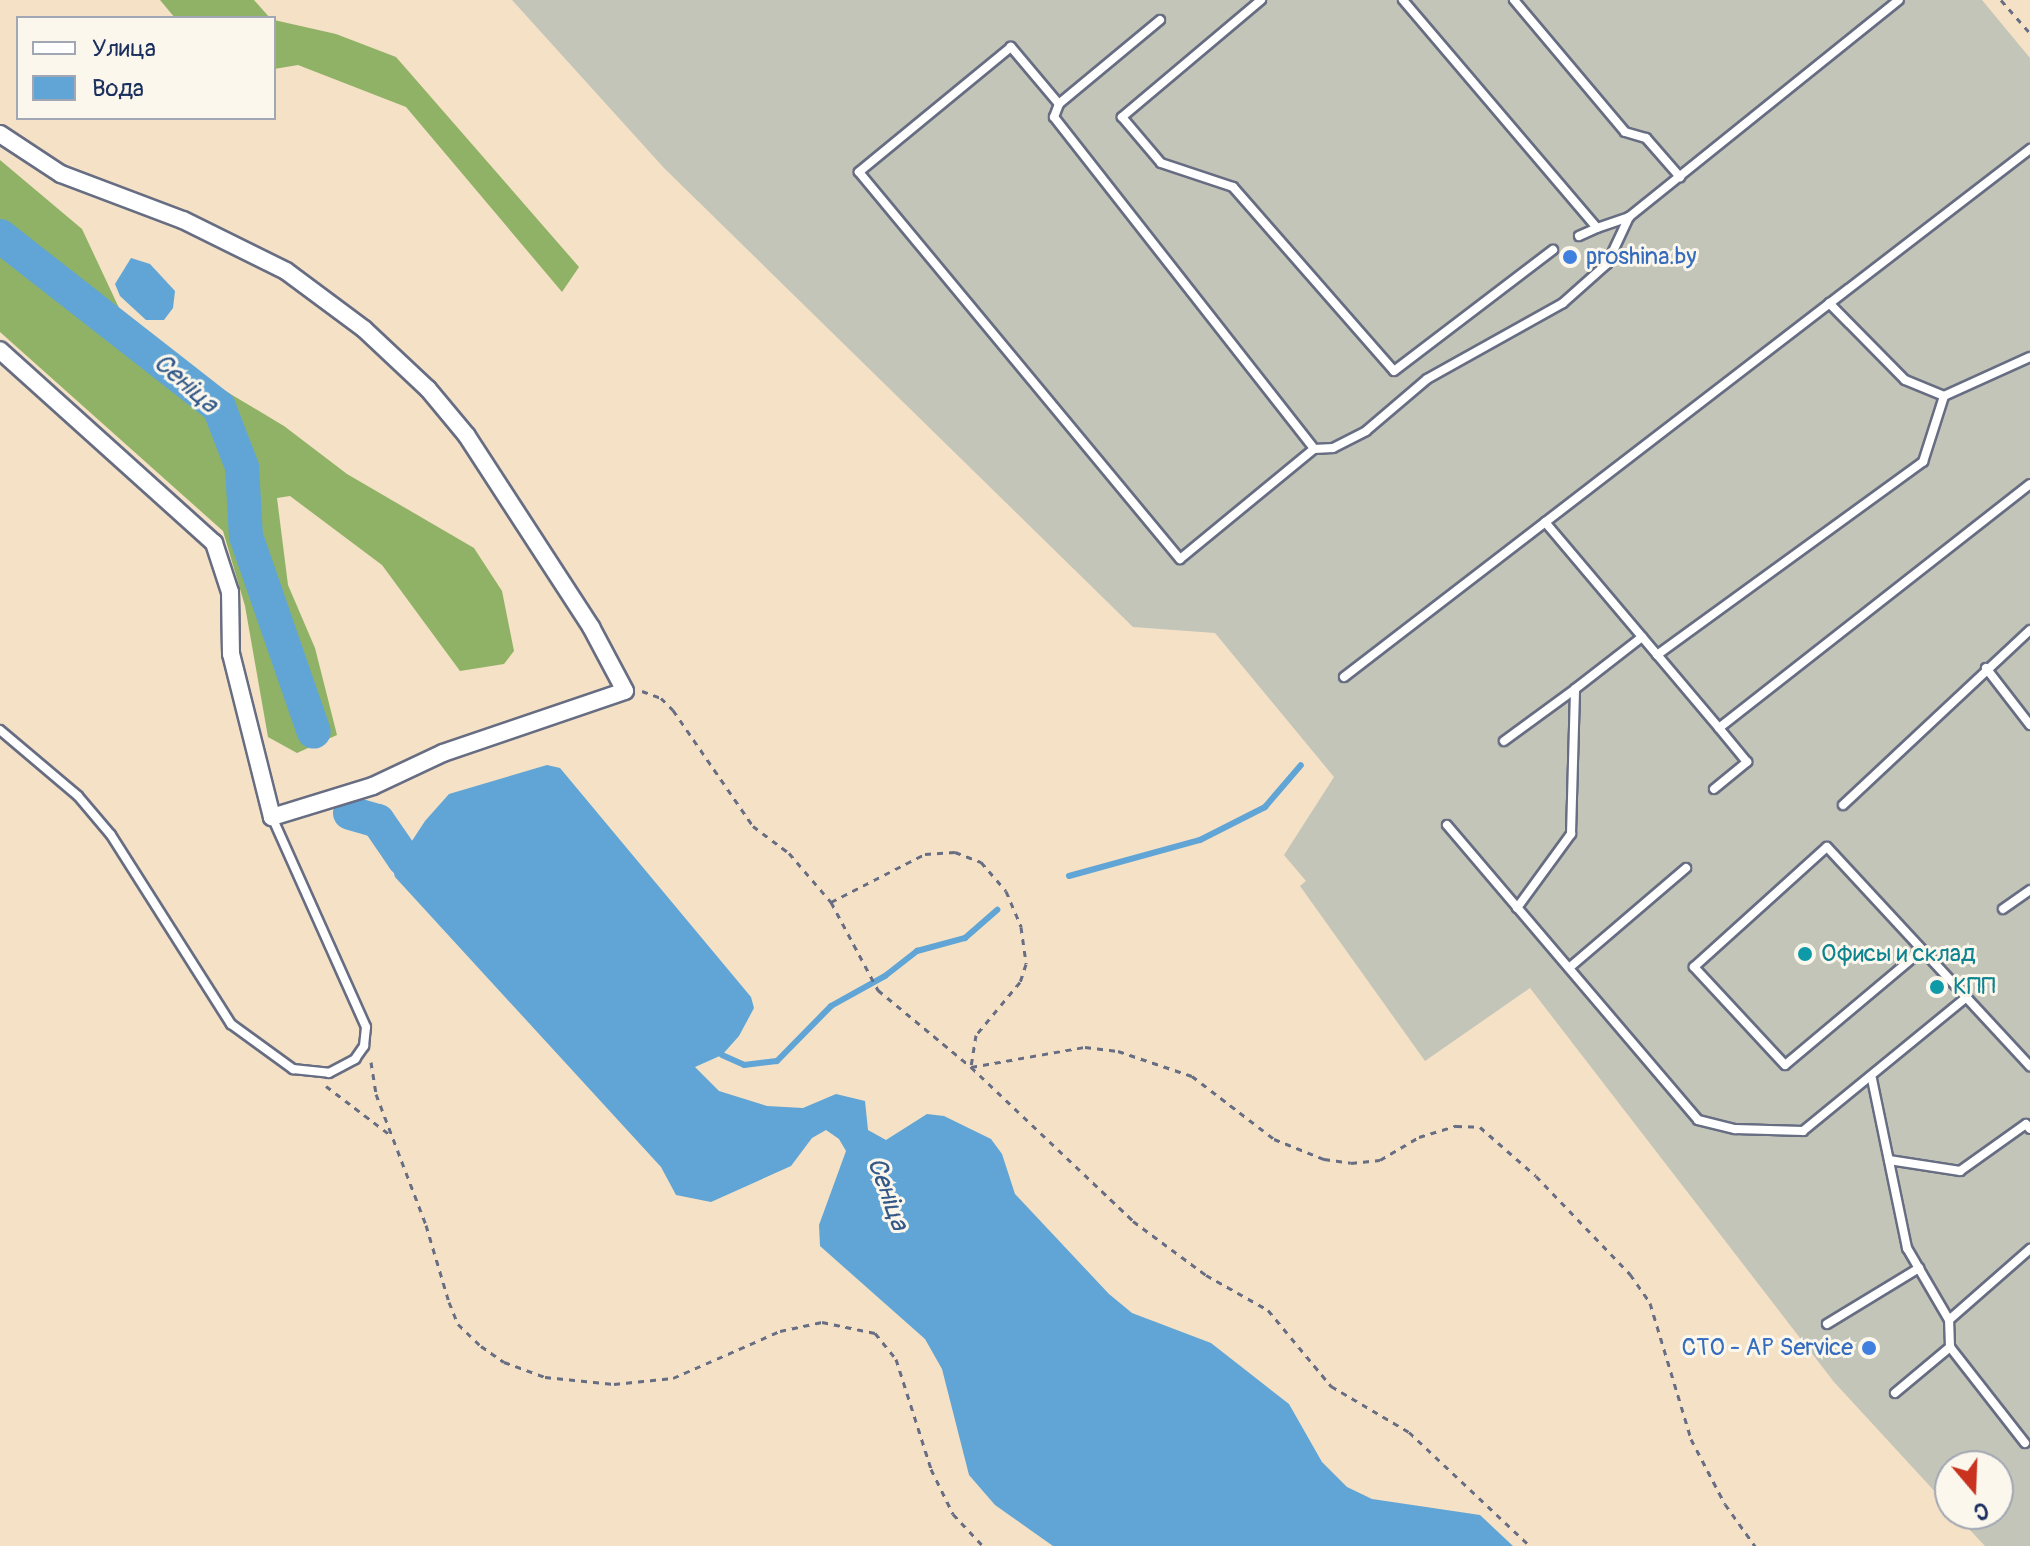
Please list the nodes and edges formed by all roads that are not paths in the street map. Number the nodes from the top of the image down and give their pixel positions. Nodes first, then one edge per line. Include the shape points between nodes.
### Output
1 (1261, 0) edge
2 (1403, 0) edge
3 (1514, 0) edge
4 (1899, 0) edge
5 (1160, 20) dead end
6 (1059, 104) junction
7 (0, 134) edge
8 (2030, 149) edge
9 (1680, 177) junction
10 (1629, 217) junction
11 (1597, 228) junction
12 (1579, 236) dead end
13 (1553, 250) dead end
14 (1829, 303) junction
15 (0, 350) edge
16 (2030, 357) edge
17 (1944, 396) junction
18 (1314, 449) junction
19 (2030, 484) edge
20 (1545, 522) junction
21 (2030, 630) edge
22 (1642, 637) junction
23 (1657, 655) junction
24 (1986, 668) junction
25 (1344, 677) dead end
26 (1575, 689) junction
27 (2030, 725) edge
28 (1719, 728) junction
29 (0, 730) edge
30 (1504, 741) dead end
31 (1714, 789) dead end
32 (1843, 805) dead end
33 (272, 817) junction
34 (1447, 825) dead end
35 (1686, 868) dead end
36 (2030, 890) edge
37 (1517, 908) junction
38 (2003, 909) dead end
39 (1921, 951) junction
40 (1569, 968) junction
41 (1967, 997) junction
42 (2030, 1066) edge
43 (1872, 1079) junction
44 (2030, 1129) edge
45 (1889, 1160) junction
46 (2030, 1249) edge
47 (1919, 1268) junction
48 (1949, 1320) junction
49 (1827, 1324) dead end
50 (1950, 1347) junction
51 (1895, 1393) dead end
52 (2025, 1443) dead end

1 - 13 lane via 1122,117 1161,163 1233,187 1394,371
2 - 11 lane
3 - 9 lane via 1625,132 1646,138
4 - 9 lane
5 - 6 lane
6 - 18 lane via 1054,117 1064,136
6 - 18 lane via 1011,47 859,172 1180,559
7 - 33 street via 61,174 183,220 286,271 364,329 428,389 467,436 591,627 625,691 443,753 373,786
8 - 14 lane
9 - 10 lane
10 - 11 lane
10 - 18 lane via 1607,264 1563,303 1427,379 1366,431 1333,448
11 - 12 lane
14 - 17 lane via 1905,380
14 - 20 lane
15 - 33 street via 214,543 230,592 231,654
16 - 17 lane
17 - 23 lane via 1923,462
19 - 28 lane
20 - 22 lane
20 - 25 lane
21 - 24 lane
22 - 23 lane
22 - 26 lane
23 - 28 lane
24 - 27 lane
24 - 32 lane
26 - 30 lane
26 - 37 lane via 1571,834
28 - 31 lane via 1747,762
29 - 33 lane via 78,796 111,835 231,1024 271,1057 309,1075 345,1068 367,1034
34 - 37 lane
35 - 40 lane
36 - 38 lane
37 - 40 lane
39 - 39 lane via 1785,1065 1694,967 1827,847
39 - 41 lane
40 - 43 lane via 1698,1120 1735,1129 1803,1131
41 - 42 lane
41 - 43 lane
43 - 45 lane
44 - 45 lane via 2026,1124 1960,1171
45 - 47 lane via 1907,1248
46 - 48 lane
47 - 48 lane
47 - 49 lane
48 - 50 lane
50 - 51 lane
50 - 52 lane

